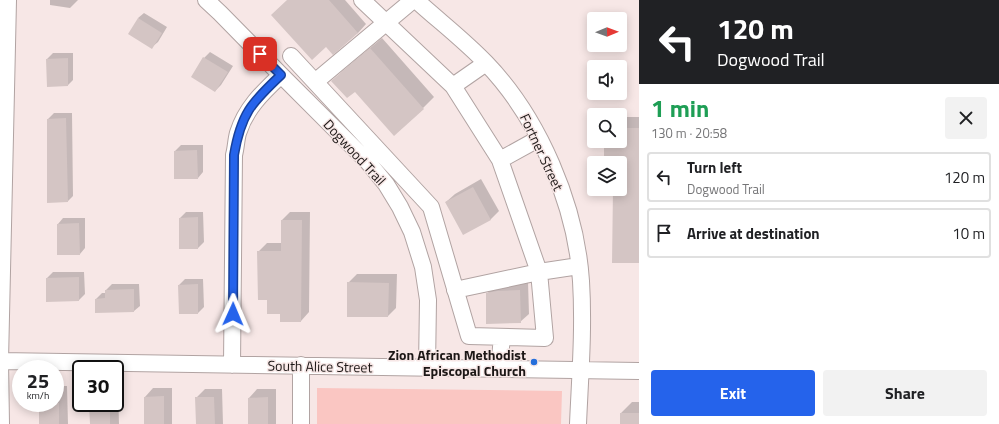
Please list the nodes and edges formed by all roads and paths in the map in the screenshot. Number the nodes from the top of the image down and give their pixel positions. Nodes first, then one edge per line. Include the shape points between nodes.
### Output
1 (8, 0) edge
2 (206, 0) edge
3 (362, 0) edge
4 (415, 0) edge
5 (386, 23) junction
6 (291, 56) dead end
7 (486, 63) junction
8 (281, 75) junction
9 (315, 82) junction
10 (453, 86) junction
11 (538, 139) junction
12 (500, 160) junction
13 (579, 266) junction
14 (539, 272) junction
15 (455, 290) junction
16 (502, 337) junction
17 (0, 362) edge
18 (232, 365) junction
19 (301, 365) junction
20 (427, 367) junction
21 (499, 368) junction
22 (581, 370) junction
23 (639, 371) edge
24 (1, 424) edge
25 (301, 424) edge
26 (578, 424) edge

1 - 17 street
2 - 8 street, Dogwood Trail
3 - 5 street
4 - 5 street
4 - 7 street, Fortner Street
5 - 9 street
5 - 10 street
6 - 9 street
7 - 10 street
7 - 11 street, Fortner Street via 520,106
8 - 18 street via 258,96 246,114 238,134 234,155
8 - 20 street, Dogwood Trail via 368,162 386,184 406,219 423,267 428,300
9 - 15 street via 431,207
10 - 12 street
11 - 12 street
11 - 13 street, Fortner Street via 554,172 570,218
12 - 14 street
13 - 14 street
13 - 22 street, Fortner Street
14 - 15 street
14 - 16 street via 545,338
15 - 16 street via 469,336
16 - 21 street
17 - 18 street, South Alice Street
17 - 24 street
18 - 19 street, South Alice Street
19 - 20 street, South Alice Street
19 - 25 street
20 - 21 street, South Alice Street
21 - 22 street, South Alice Street
22 - 23 street, South Alice Street
22 - 26 street, Fortner Street

